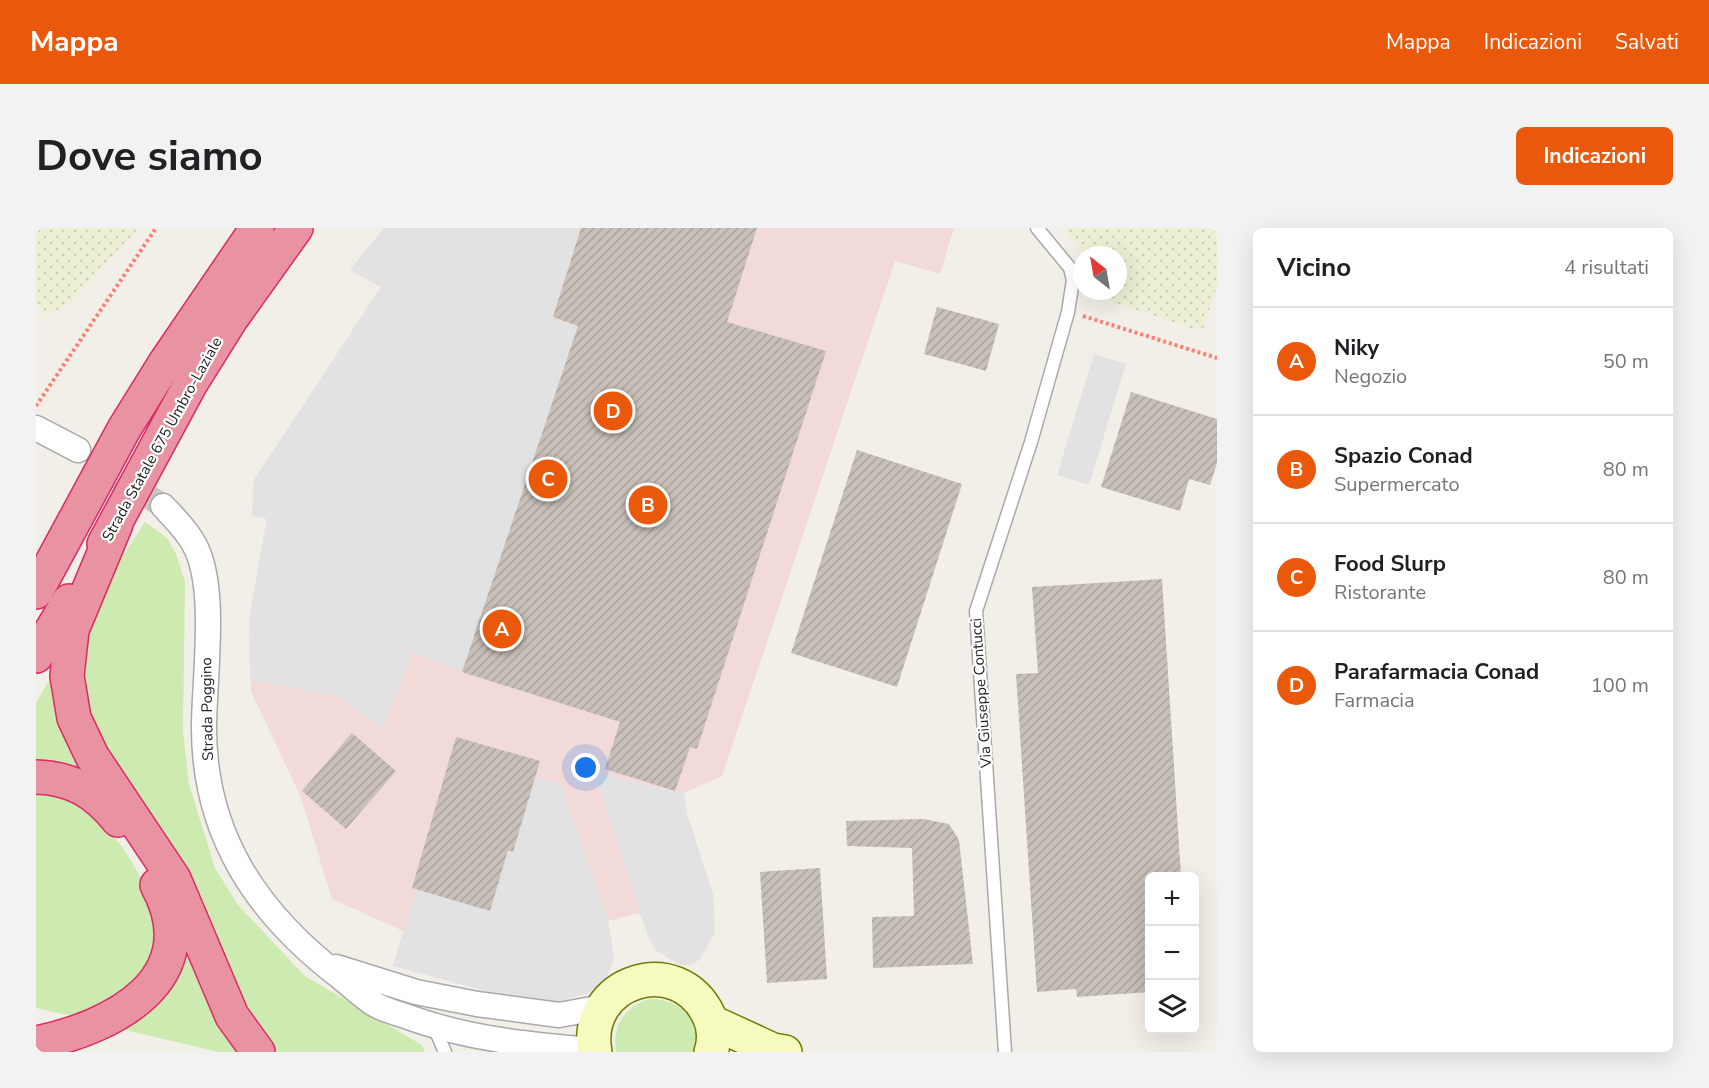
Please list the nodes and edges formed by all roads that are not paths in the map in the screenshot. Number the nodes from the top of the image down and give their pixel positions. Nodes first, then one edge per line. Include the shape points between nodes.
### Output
1 (257, 228) edge
2 (296, 228) edge
3 (1037, 228) edge
4 (36, 428) edge
5 (124, 429) junction
6 (78, 450) tunnel mouth
7 (163, 506) tunnel mouth
8 (116, 524) junction
9 (36, 580) edge
10 (36, 592) edge
11 (36, 656) edge
12 (36, 777) edge
13 (320, 961) junction
14 (603, 1006) junction
15 (434, 1027) junction
16 (711, 1037) edge
17 (36, 1043) edge
18 (516, 1047) edge
19 (595, 1051) edge
20 (258, 1052) edge
21 (445, 1052) edge
22 (785, 1052) edge
23 (1005, 1052) edge

1 - 5 highway, Strada Statale 675 Umbro-Laziale
2 - 8 highway, Strada Statale 675 Umbro-Laziale via 191,383
3 - 23 lane, Via Giuseppe Contucci via 1070,268 1073,280 1068,312 976,610
4 - 6 street
5 - 9 highway
5 - 10 highway, Strada Statale 675 Umbro-Laziale
7 - 13 street, Strada Poggino via 195,546 206,579 204,730 208,780 222,828 234,859 255,893 285,929
8 - 11 highway, Strada Statale 675 Umbro-Laziale
8 - 20 highway via 72,630 67,676 74,718 92,756 174,879 232,1016
12 - 17 highway via 55,777 83,787 114,814 161,891 170,936 159,980 142,996 103,1022 63,1038
13 - 14 street, Strada Poggino via 416,992 477,1004 559,1016
13 - 15 street, Strada Poggino via 375,1005
14 - 16 main road via 616,991 634,982 653,978 672,981 690,990 703,1004
14 - 19 main road via 595,1028
15 - 18 street, Strada Poggino
15 - 21 lane
16 - 22 main road
18 - 19 street, Strada Poggino

